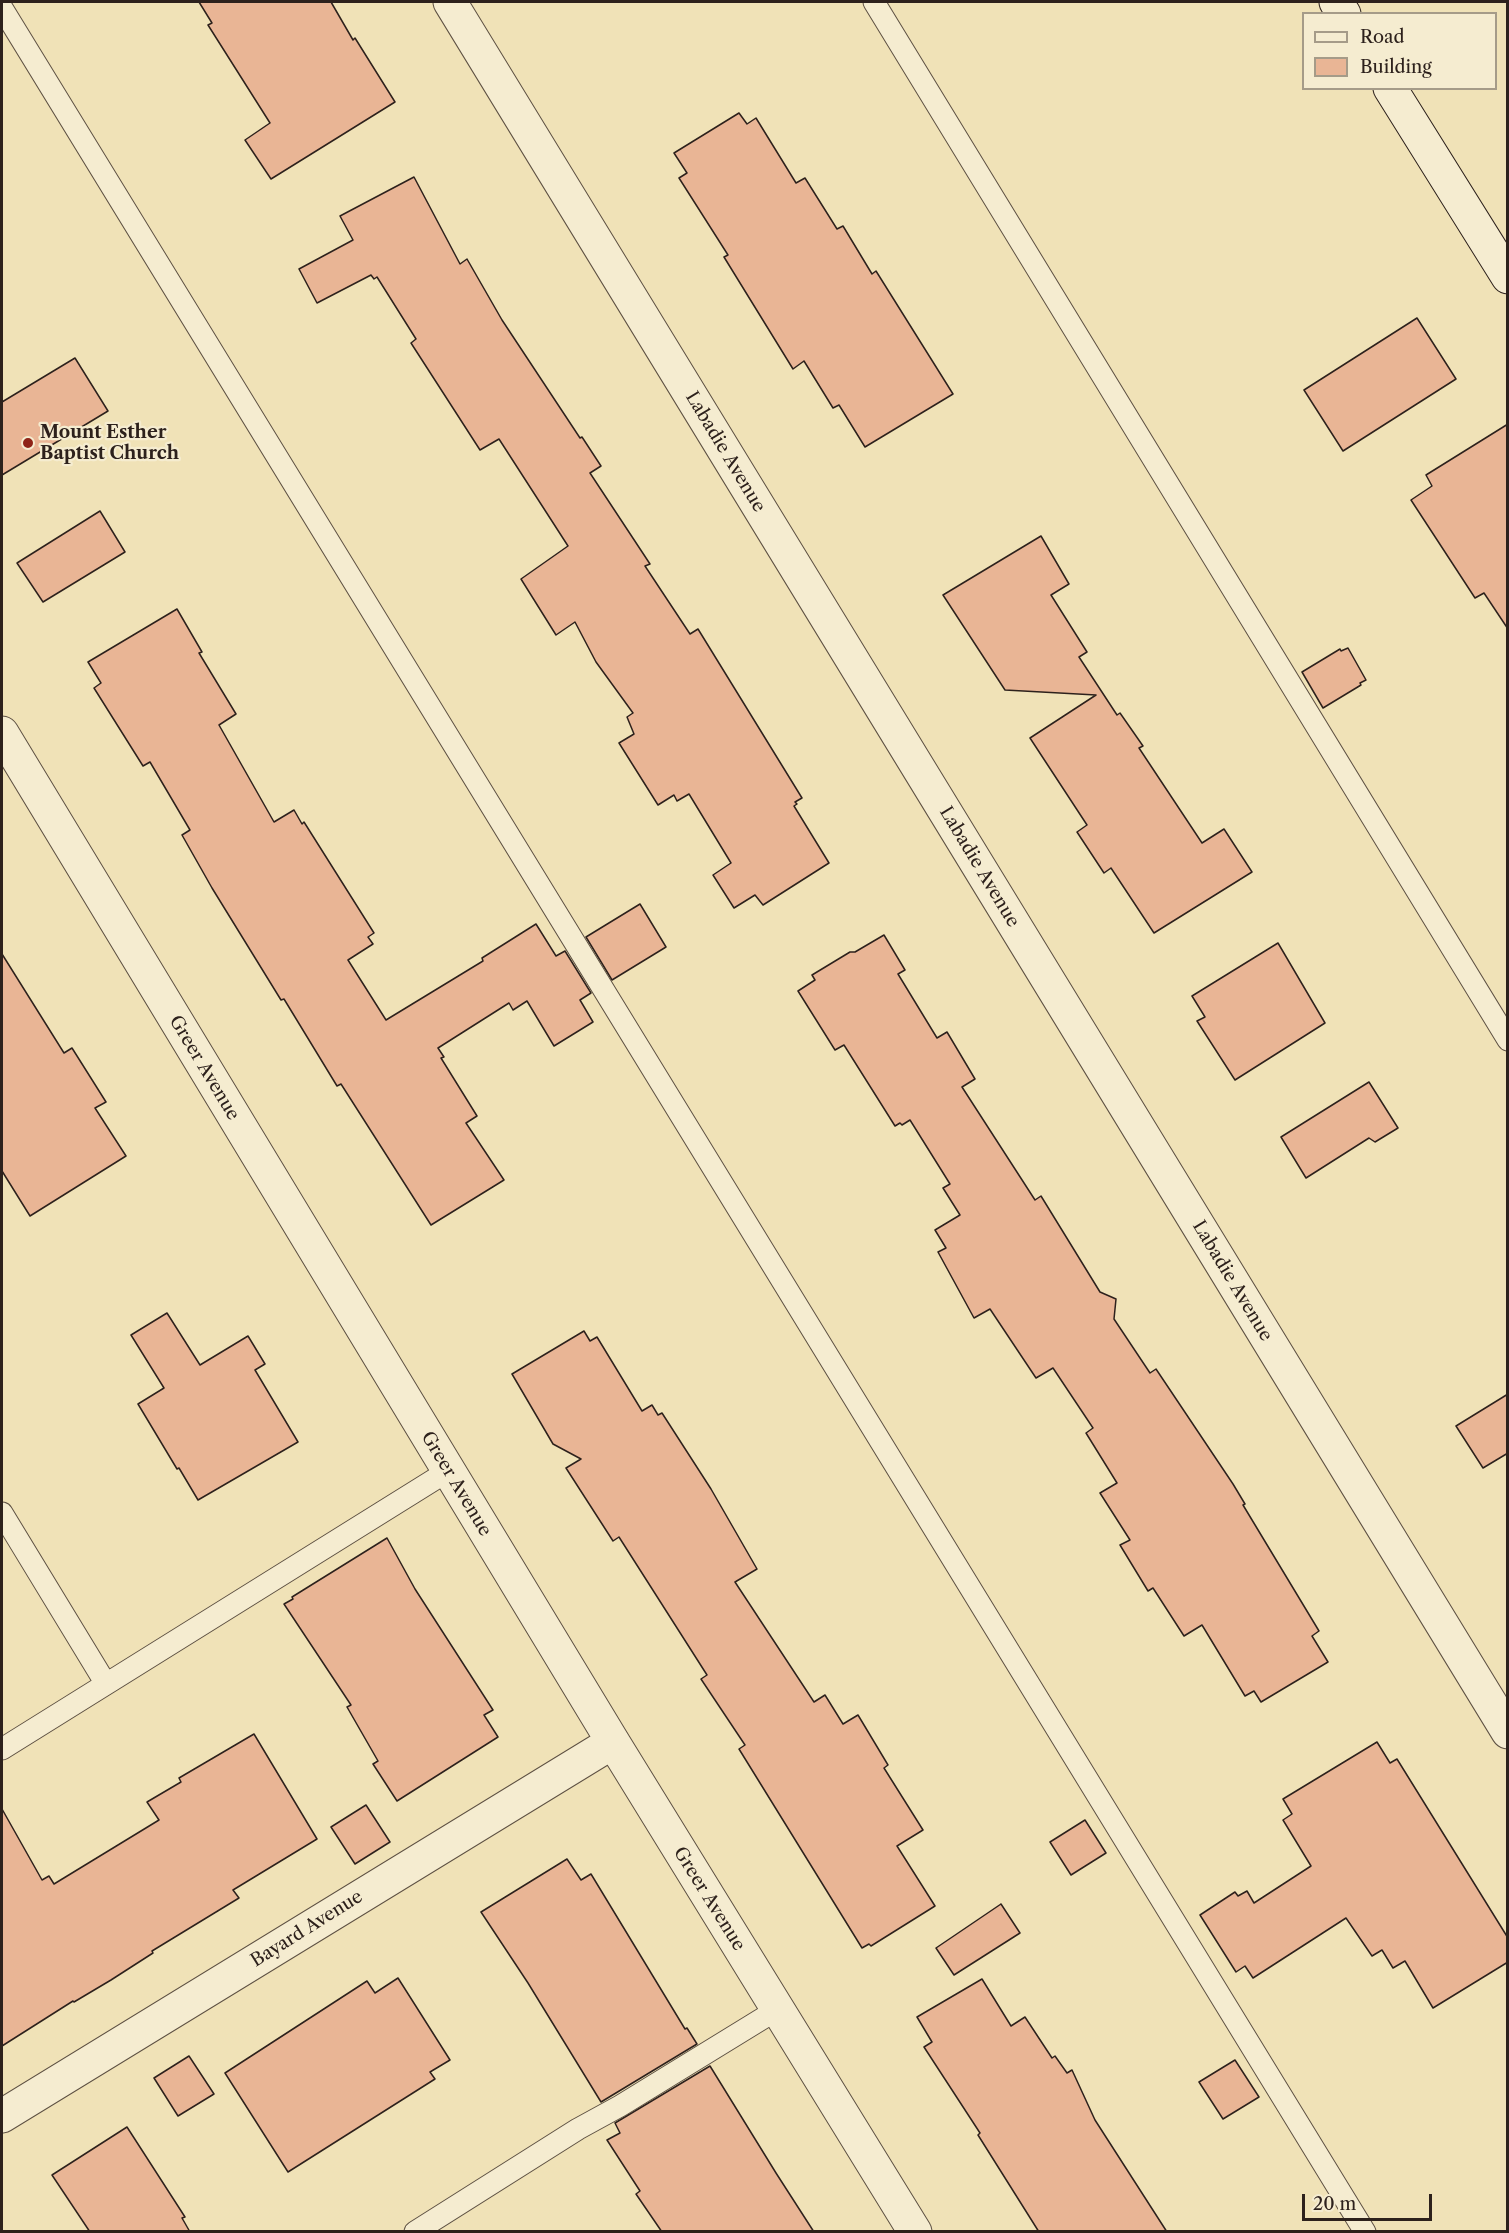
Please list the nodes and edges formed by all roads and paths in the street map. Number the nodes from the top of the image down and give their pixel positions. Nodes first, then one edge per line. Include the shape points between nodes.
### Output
1 (450, 2) edge
2 (874, 2) edge
3 (2, 8) edge
4 (1391, 90) edge
5 (1508, 277) edge
6 (2, 733) edge
7 (1508, 1040) edge
8 (448, 1471) junction
9 (2, 1513) edge
10 (106, 1684) junction
11 (1508, 1732) edge
12 (613, 1742) junction
13 (2, 1749) edge
14 (778, 2009) junction
15 (2, 2116) edge
16 (415, 2232) edge
17 (915, 2232) edge
18 (1365, 2232) edge

1 - 11 street, Labadie Avenue
2 - 7 lane
3 - 18 lane
4 - 5 street
6 - 8 street, Greer Avenue
8 - 10 lane
8 - 12 street, Greer Avenue
9 - 10 lane
10 - 13 lane
12 - 14 street, Greer Avenue
12 - 15 street, Bayard Avenue
14 - 16 lane
14 - 17 street, Greer Avenue

